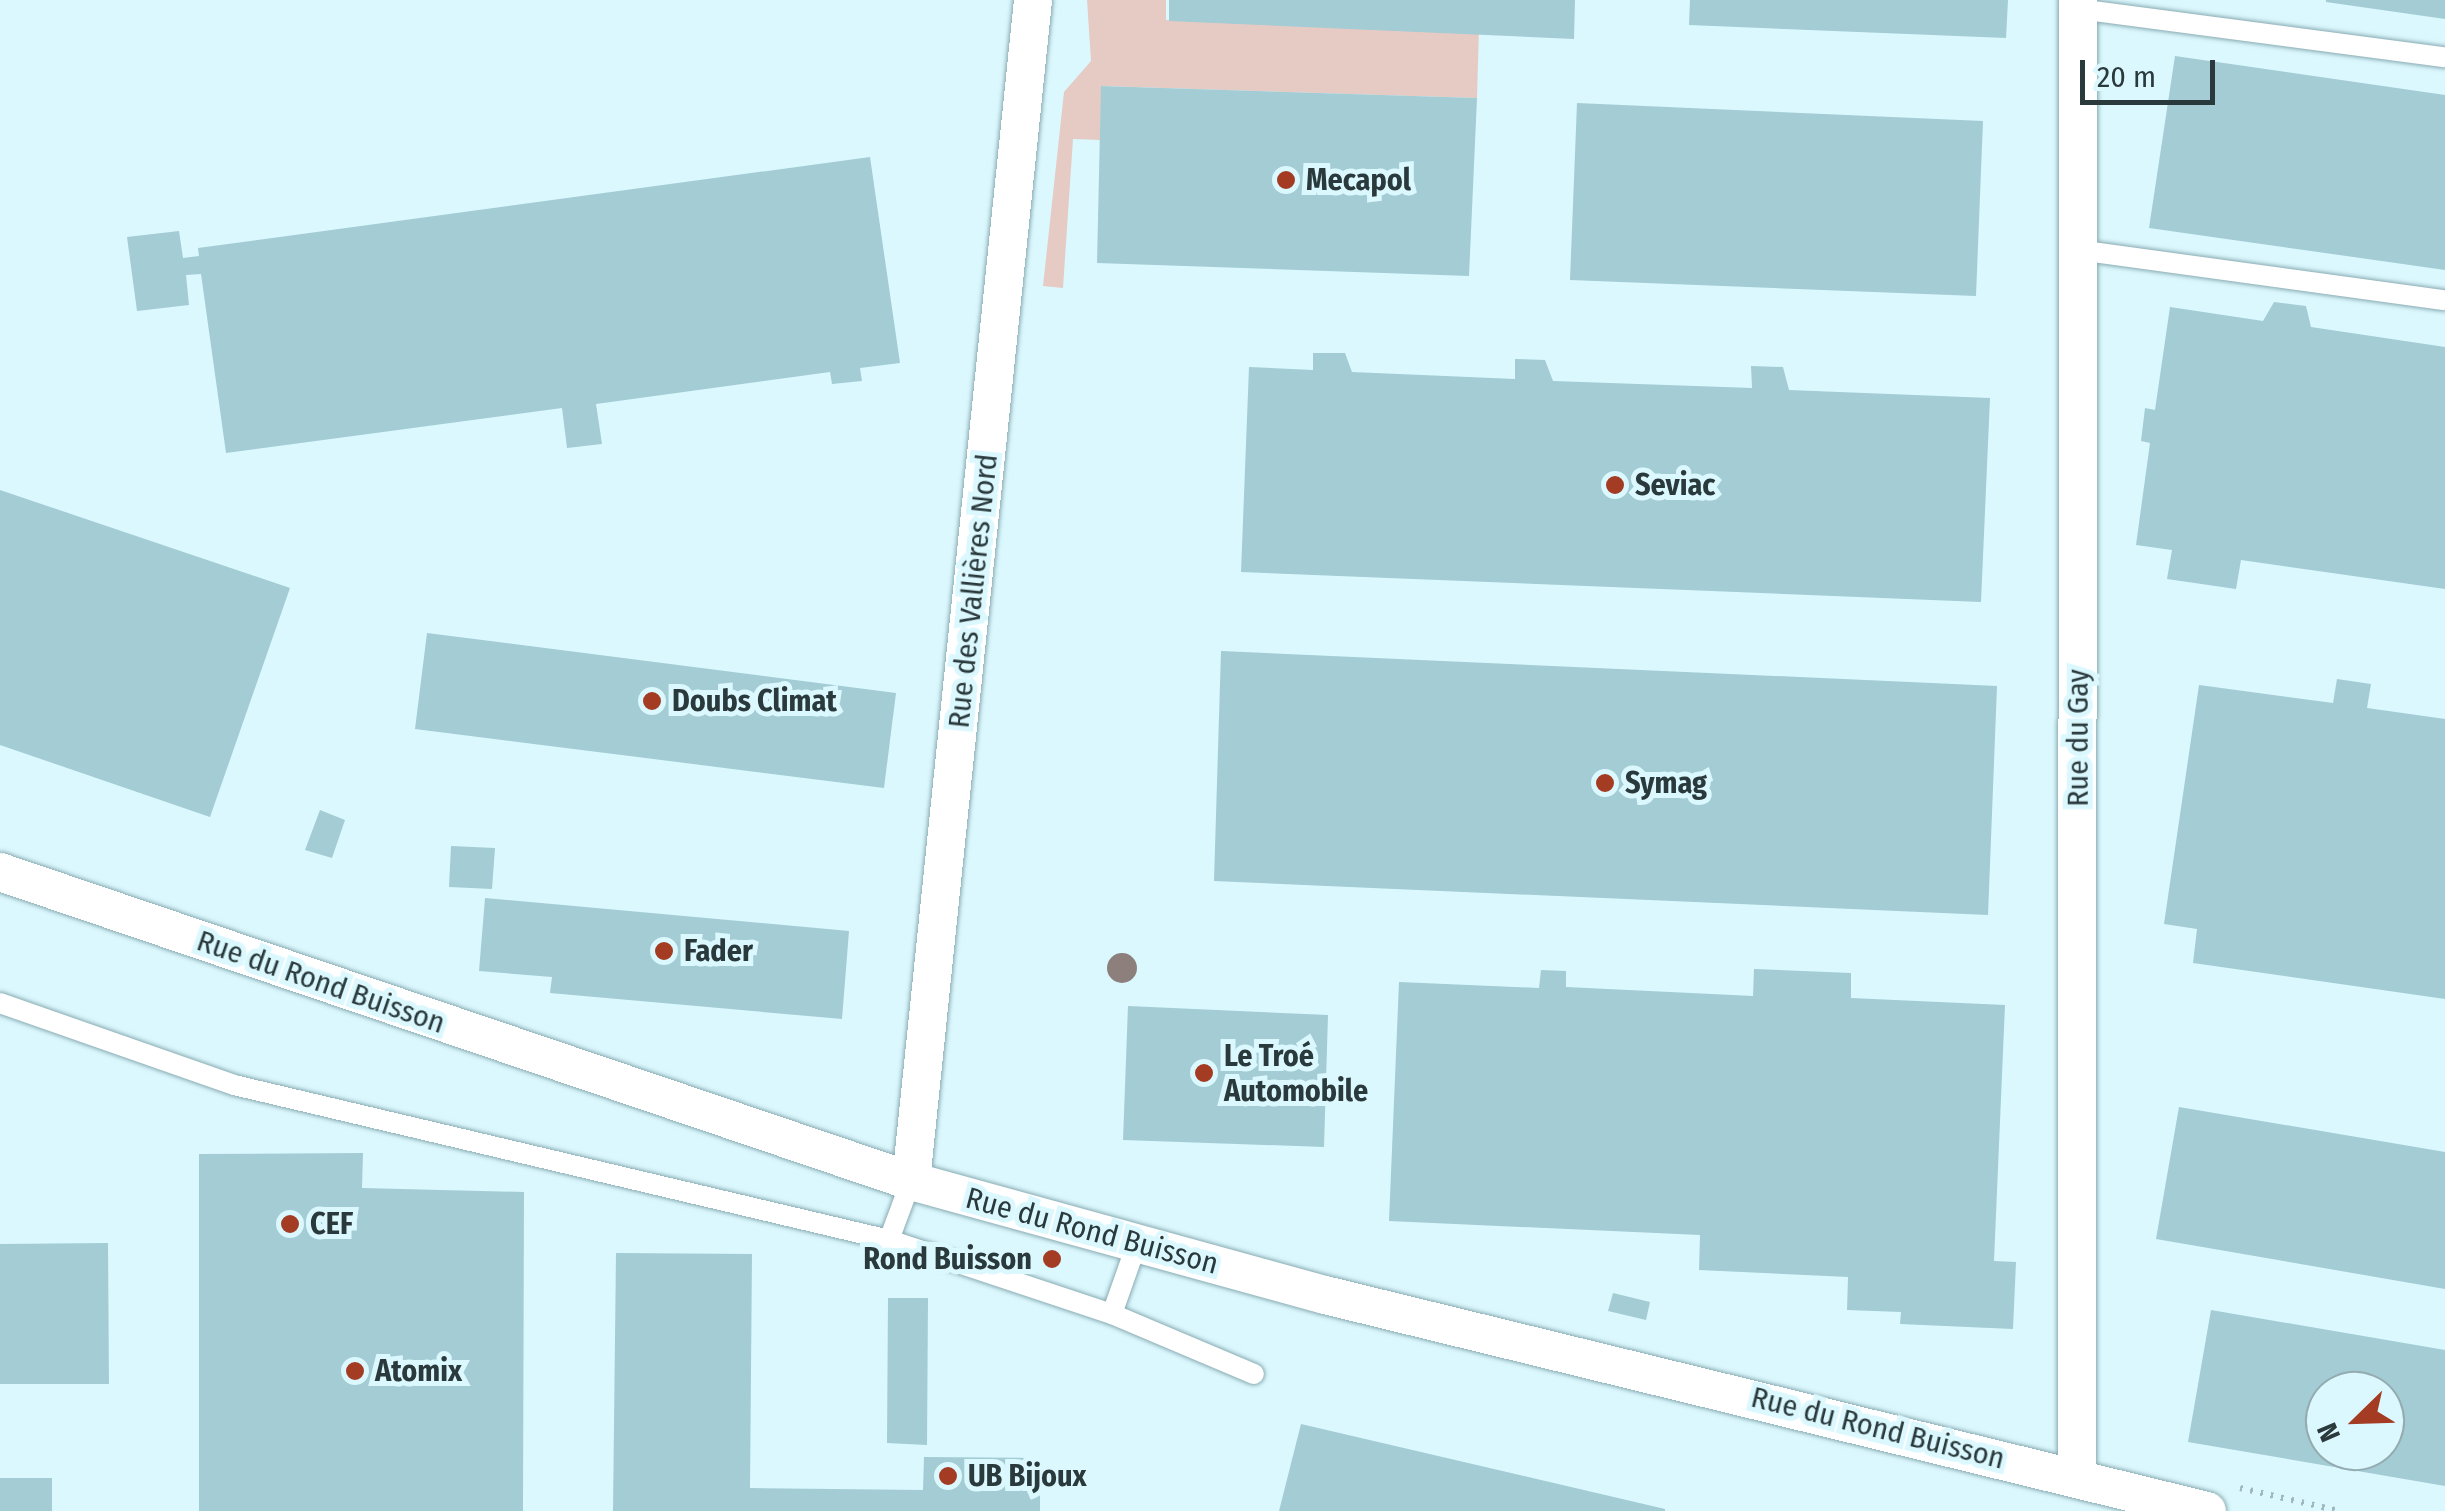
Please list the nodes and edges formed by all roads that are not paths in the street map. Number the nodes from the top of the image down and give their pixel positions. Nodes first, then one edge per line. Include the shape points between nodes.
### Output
1 (1033, 0) edge
2 (2078, 4) edge
3 (2445, 58) edge
4 (2078, 250) junction
5 (2445, 300) edge
6 (0, 872) edge
7 (0, 1003) edge
8 (910, 1181) junction
9 (889, 1240) junction
10 (1136, 1243) junction
11 (1112, 1314) junction
12 (1254, 1374) dead end
13 (2076, 1476) junction
14 (2207, 1511) edge

1 - 8 street, Rue des Vallières Nord
2 - 3 lane
2 - 4 street, Rue du Gay
4 - 5 lane
4 - 13 street, Rue du Gay
6 - 8 street, Rue du Rond Buisson
7 - 9 lane via 234,1084
8 - 9 lane
8 - 10 street, Rue du Rond Buisson
9 - 11 lane
10 - 11 lane
10 - 13 street, Rue du Rond Buisson
11 - 12 lane
13 - 14 street, Rue du Rond Buisson

